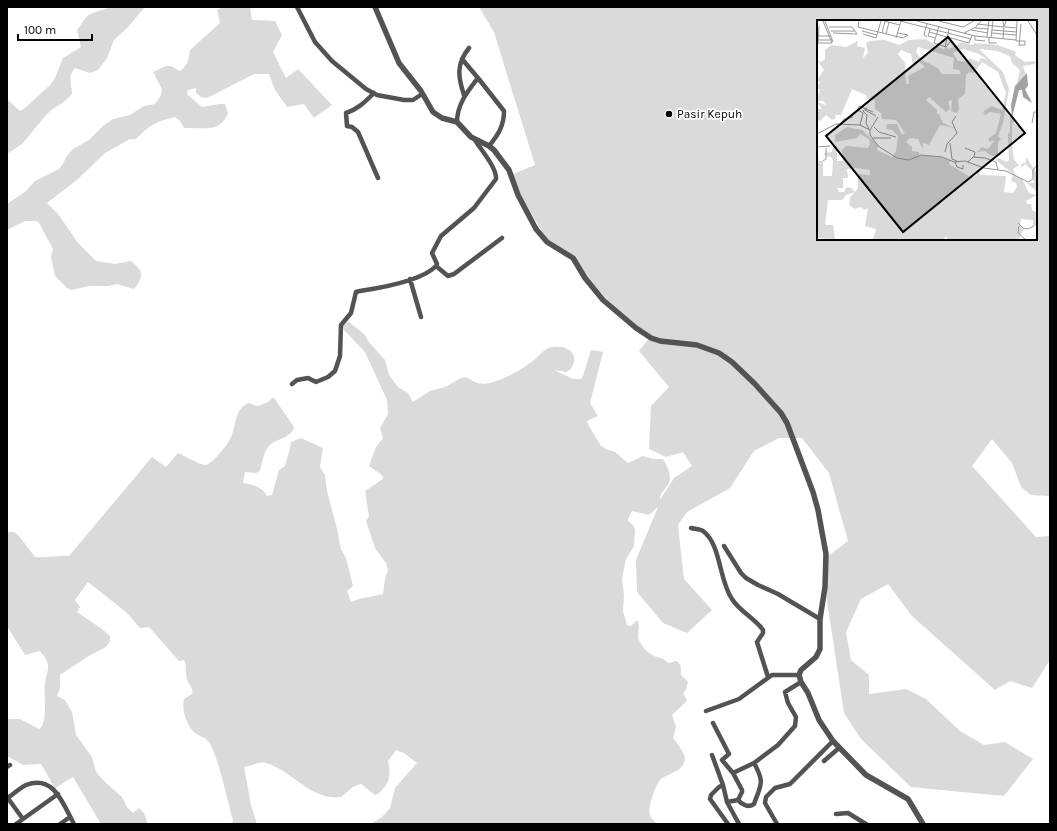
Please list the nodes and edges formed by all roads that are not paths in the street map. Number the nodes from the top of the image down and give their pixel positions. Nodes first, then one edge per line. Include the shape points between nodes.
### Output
1 (297, 7) edge
2 (375, 7) edge
3 (469, 48) dead end
4 (462, 59) junction
5 (478, 78) junction
6 (374, 93) junction
7 (422, 94) junction
8 (464, 95) junction
9 (457, 122) junction
10 (475, 140) junction
11 (489, 146) junction
12 (378, 178) dead end
13 (502, 238) dead end
14 (436, 266) junction
15 (410, 279) junction
16 (421, 317) dead end
17 (292, 384) dead end
18 (691, 528) dead end
19 (724, 546) dead end
20 (820, 618) junction
21 (799, 675) junction
22 (768, 677) junction
23 (801, 682) junction
24 (706, 710) dead end
25 (713, 723) dead end
26 (833, 741) junction
27 (839, 748) junction
28 (712, 755) dead end
29 (824, 761) dead end
30 (754, 763) junction
31 (734, 773) junction
32 (723, 785) junction
33 (58, 794) junction
34 (7, 797) edge
35 (738, 800) junction
36 (727, 802) junction
37 (836, 814) dead end
38 (70, 817) junction
39 (22, 819) junction
40 (16, 824) edge
41 (60, 824) edge
42 (74, 824) edge
43 (728, 824) edge
44 (739, 824) edge
45 (777, 824) edge
46 (866, 824) edge
47 (924, 824) edge

1 - 6 street via 314,42 332,61
2 - 7 street via 399,63
3 - 4 street
4 - 5 street
4 - 8 street via 459,81
5 - 8 street
5 - 11 street via 504,111 500,132
6 - 7 street via 404,100 413,100
6 - 12 street via 362,106 346,115 347,126 358,132
7 - 9 street via 438,116
8 - 9 street
9 - 10 street
10 - 11 street
10 - 14 street via 493,168 496,179 474,208 441,236 432,253
11 - 20 street via 509,170 518,195 536,229 547,242 574,258 585,278 603,300 651,338 697,345 719,353 755,384 781,413 813,492 823,533 826,554 825,587
13 - 14 street via 454,274 448,276
14 - 15 street
15 - 16 street
15 - 17 street via 356,292 351,313 341,325 340,356 335,371 316,382 308,378
18 - 22 street via 701,530 708,536 732,600 763,630 757,642
19 - 20 street via 746,578
20 - 21 street via 820,649
21 - 22 street
21 - 23 street
22 - 24 street via 739,699
23 - 26 street via 819,720
23 - 30 street via 786,692 788,703 796,717 795,726 778,745
25 - 31 street via 729,754 722,760
26 - 27 street
26 - 45 street via 790,784 775,788 766,797 765,803
27 - 29 street
27 - 47 street via 866,775 908,799
28 - 32 street
30 - 31 street
30 - 35 street via 761,776 754,804 746,806
31 - 35 street via 742,790
32 - 36 street
32 - 43 street via 718,787 710,799
33 - 34 street via 47,784 32,784
33 - 38 street
33 - 39 street
34 - 39 street
35 - 36 street
36 - 44 street
37 - 46 street via 848,813
38 - 41 street
38 - 42 street
39 - 40 street

